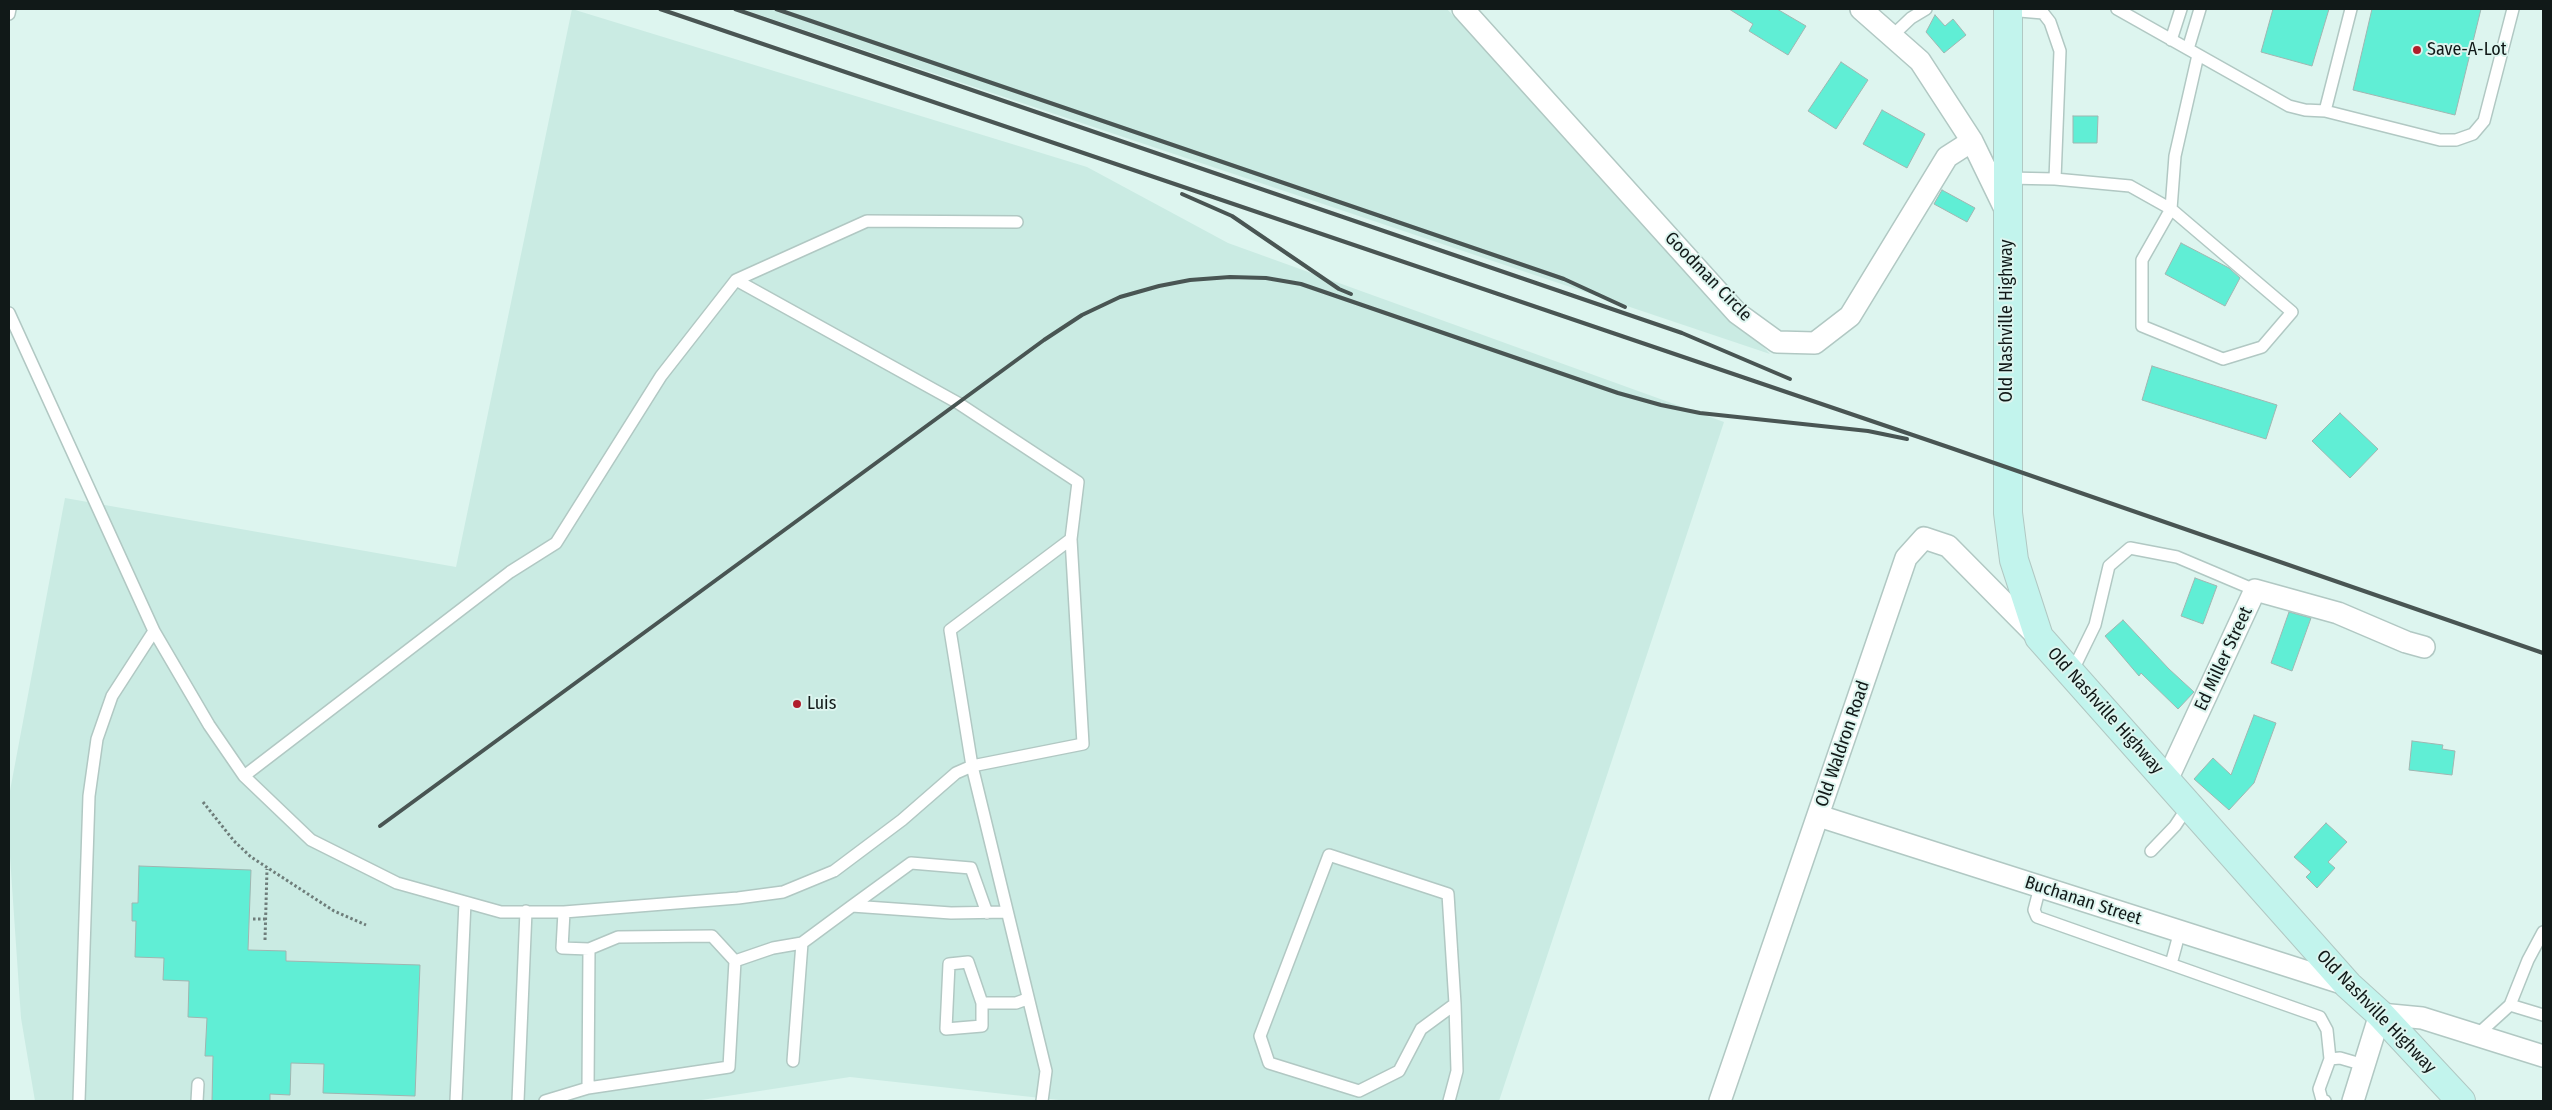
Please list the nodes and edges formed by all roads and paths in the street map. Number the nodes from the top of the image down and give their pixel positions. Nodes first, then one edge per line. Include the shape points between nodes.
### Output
1 (10, 9) edge
2 (1463, 9) edge
3 (1861, 9) edge
4 (1926, 9) edge
5 (2008, 9) edge
6 (2118, 9) edge
7 (2181, 9) edge
8 (2200, 9) edge
9 (2351, 9) edge
10 (2514, 9) edge
11 (9, 14) edge
12 (1892, 36) junction
13 (2171, 40) junction
14 (2193, 52) junction
15 (2325, 111) junction
16 (1972, 141) junction
17 (2008, 178) junction
18 (2056, 179) junction
19 (2171, 209) junction
20 (2007, 213) junction
21 (1017, 222) dead end
22 (736, 280) junction
23 (9, 312) edge
24 (1071, 539) junction
25 (2255, 590) junction
26 (154, 631) junction
27 (2039, 637) junction
28 (2424, 647) dead end
29 (2071, 674) junction
30 (972, 766) junction
31 (244, 776) junction
32 (2167, 780) junction
33 (203, 802) dead end
34 (2189, 805) junction
35 (1819, 816) junction
36 (2151, 851) dead end
37 (267, 869) junction
38 (2040, 887) junction
39 (465, 902) junction
40 (852, 906) junction
41 (526, 911) junction
42 (564, 912) junction
43 (1007, 912) junction
44 (987, 914) junction
45 (253, 919) dead end
46 (266, 919) junction
47 (366, 925) dead end
48 (2180, 931) junction
49 (2543, 932) edge
50 (265, 940) dead end
51 (802, 943) junction
52 (589, 949) junction
53 (735, 961) junction
54 (2171, 964) junction
55 (2348, 985) junction
56 (1027, 998) junction
57 (982, 1003) junction
58 (1456, 1004) junction
59 (2510, 1005) junction
60 (2380, 1014) junction
61 (2543, 1015) edge
62 (2477, 1035) junction
63 (2543, 1056) edge
64 (2330, 1059) junction
65 (794, 1061) dead end
66 (2364, 1065) junction
67 (198, 1084) dead end
68 (588, 1088) junction
69 (79, 1101) edge
70 (197, 1101) edge
71 (456, 1101) edge
72 (518, 1101) edge
73 (545, 1101) edge
74 (1042, 1101) edge
75 (1448, 1101) edge
76 (1720, 1101) edge
77 (2325, 1101) edge
78 (2353, 1101) edge
79 (2461, 1101) edge

1 - 11 lane
2 - 16 street, Goodman Circle via 1737,312 1777,342 1815,343 1850,316 1947,157
3 - 12 street, Old Nashville Highway
4 - 12 lane
5 - 17 main road, Old Nashville Highway
5 - 18 lane via 2043,13 2050,22 2060,51
6 - 13 lane
7 - 13 lane
8 - 14 lane
9 - 15 lane
10 - 15 lane via 2484,121 2473,134 2456,140 2440,140
12 - 16 street, Old Nashville Highway via 1920,61
13 - 14 lane
14 - 15 lane via 2289,106
14 - 19 lane via 2175,156
16 - 20 street, Old Nashville Highway
17 - 18 lane
17 - 20 main road, Old Nashville Highway
18 - 19 lane via 2130,186
19 - 19 lane via 2292,312 2262,347 2223,358 2142,326 2142,260
20 - 27 main road, Old Nashville Highway via 2008,513 2014,560
21 - 22 lane via 868,221
22 - 24 lane via 958,403 1078,482
22 - 31 lane via 661,376 556,543 510,572
23 - 26 lane
24 - 30 lane via 950,630
24 - 30 lane via 1083,744
25 - 28 street, Ed Miller Street via 2338,612
25 - 29 lane via 2177,557 2130,548 2109,566 2095,626
25 - 32 street, Ed Miller Street
26 - 31 lane via 209,725
26 - 69 lane via 112,696 97,739 88,796
27 - 29 main road, Old Nashville Highway
27 - 35 street, Old Waldron Road via 1948,546 1924,538 1906,558
29 - 32 main road, Old Nashville Highway
30 - 42 lane via 956,773 902,820 834,871 783,892
30 - 43 lane
31 - 39 lane via 311,840 398,883
32 - 34 main road, Old Nashville Highway
33 - 37 path via 234,841
34 - 36 lane via 2175,826
34 - 55 main road, Old Nashville Highway
35 - 38 street, Buchanan Street
35 - 76 street, Old Waldron Road
37 - 46 path
37 - 47 path via 334,911
38 - 48 street, Buchanan Street
38 - 54 lane via 2034,910 2037,917
39 - 41 lane via 501,912
39 - 71 lane
40 - 44 lane
40 - 44 lane via 911,863 971,868
40 - 51 lane
41 - 42 lane
41 - 72 lane
42 - 52 lane via 562,948
43 - 44 lane
43 - 56 lane
45 - 46 path
46 - 50 path
48 - 54 lane
48 - 55 street, Buchanan Street
49 - 59 lane
51 - 53 lane via 773,948
51 - 65 lane
52 - 53 lane via 618,937 712,936
52 - 68 lane
53 - 68 lane via 729,1067
54 - 64 lane via 2320,1017 2327,1030
55 - 60 main road, Old Nashville Highway
56 - 57 lane via 1016,1003
56 - 74 lane via 1046,1071
57 - 57 lane via 968,962 949,964 946,1029 982,1026
58 - 58 lane via 1448,894 1329,855 1260,1036 1269,1063 1359,1092 1399,1071 1421,1029
58 - 75 lane via 1457,1071
59 - 61 lane
59 - 62 lane
60 - 62 street via 2422,1018
60 - 66 street
60 - 79 main road, Old Nashville Highway
62 - 63 street
64 - 66 lane via 2340,1058
64 - 77 lane via 2319,1089
66 - 78 street
67 - 70 lane
68 - 73 lane

